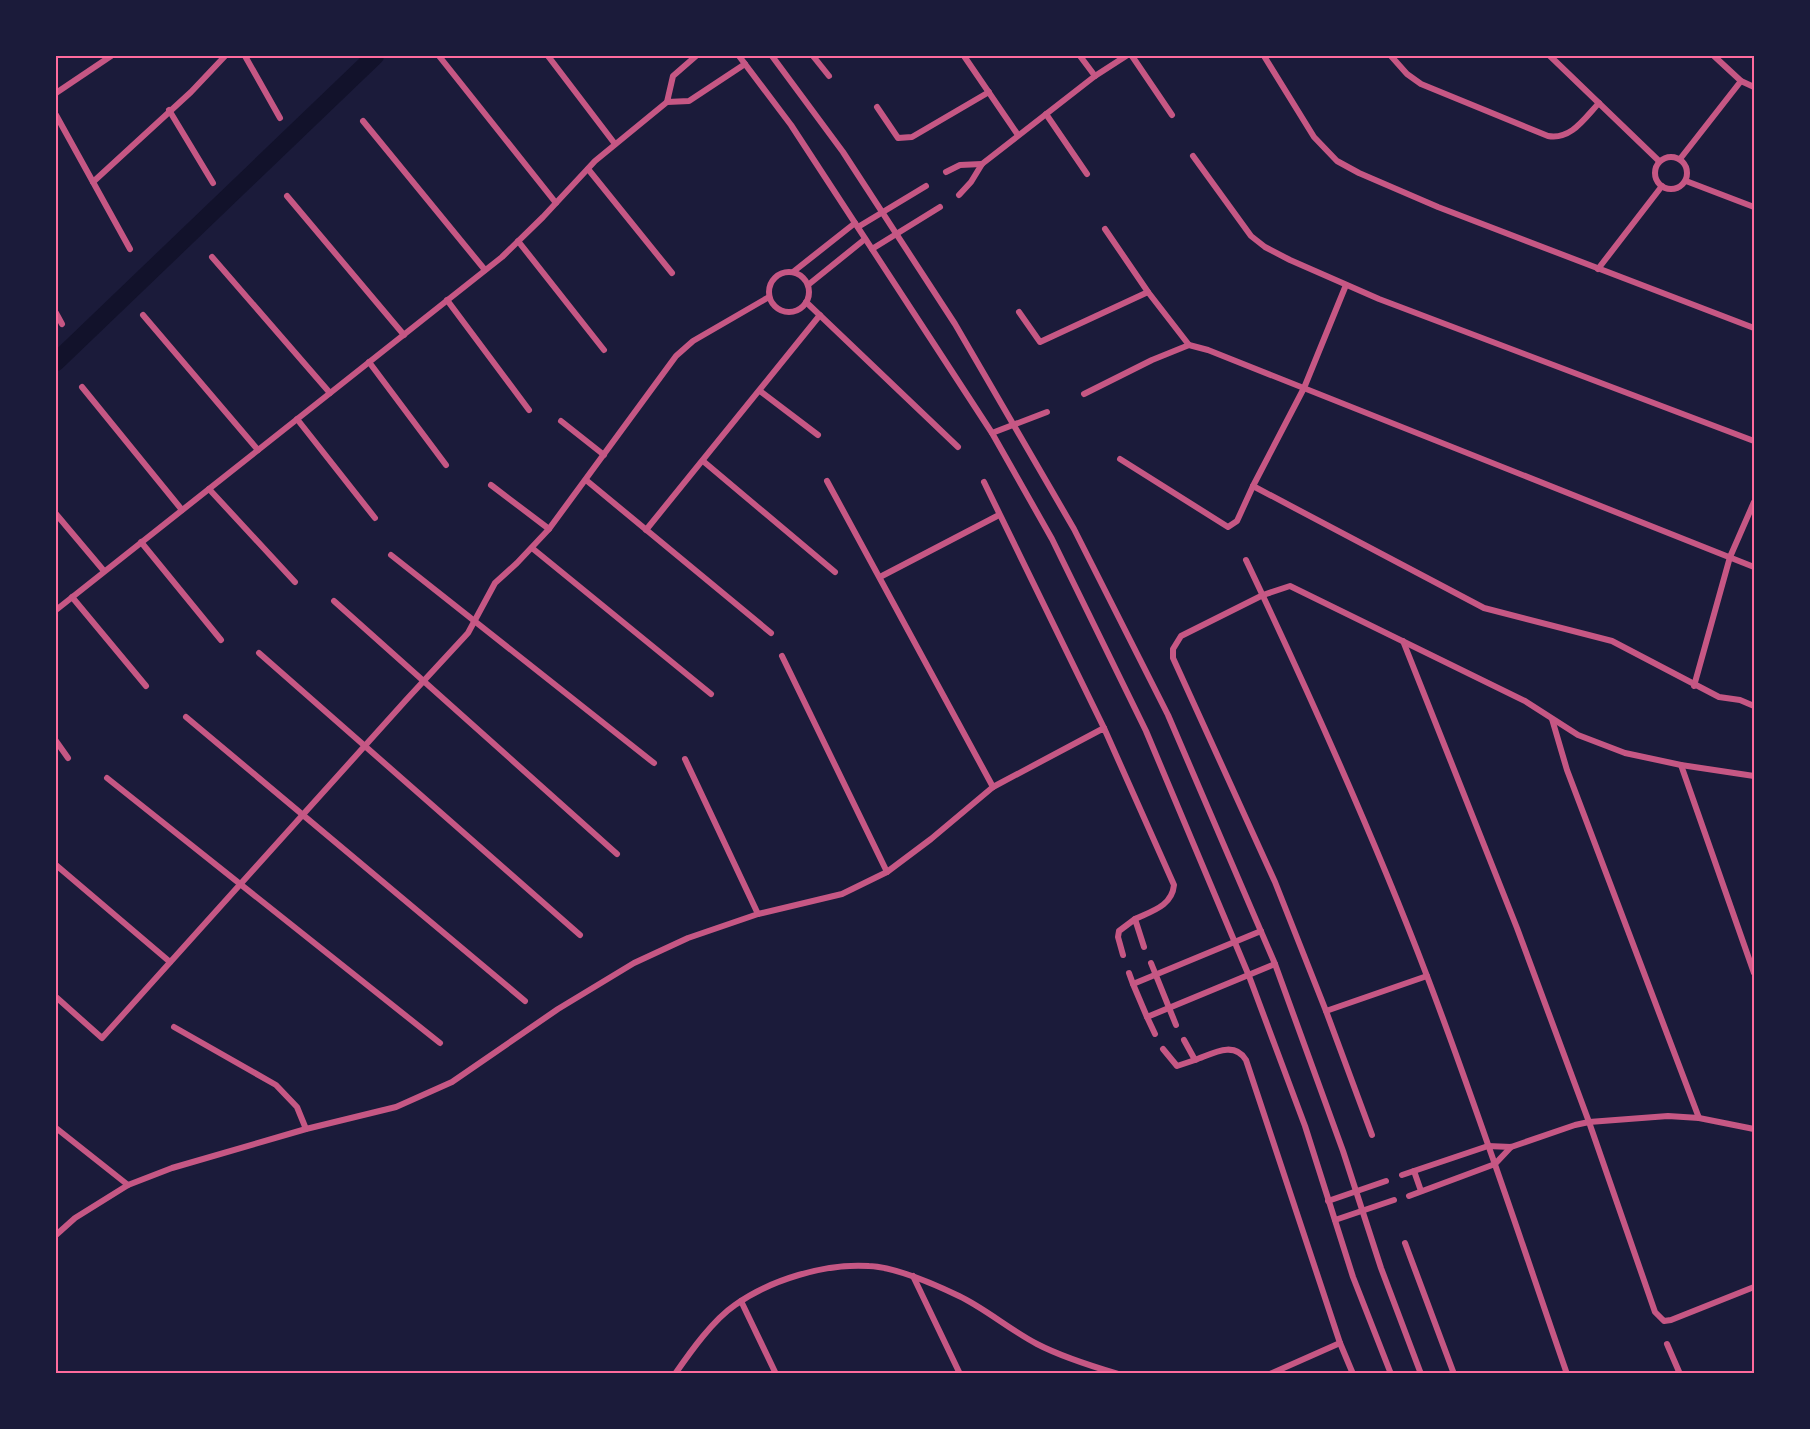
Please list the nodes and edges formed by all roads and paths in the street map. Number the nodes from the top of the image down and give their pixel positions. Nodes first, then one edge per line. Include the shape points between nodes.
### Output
1 (111, 56) edge
2 (225, 56) edge
3 (245, 56) edge
4 (439, 56) edge
5 (548, 56) edge
6 (696, 56) edge
7 (739, 56) edge
8 (772, 56) edge
9 (813, 56) edge
10 (964, 56) edge
11 (1080, 56) edge
12 (1126, 56) edge
13 (1132, 56) edge
14 (1264, 56) edge
15 (1391, 56) edge
16 (1550, 56) edge
17 (1714, 56) edge
18 (745, 64) junction
19 (829, 76) dead end
20 (1095, 76) junction
21 (1741, 81) junction
22 (1755, 87) edge
23 (989, 92) junction
24 (56, 93) edge
25 (667, 102) junction
26 (1599, 103) junction
27 (877, 107) dead end
28 (169, 110) junction
29 (1046, 114) junction
30 (1172, 114) dead end
31 (56, 115) edge
32 (280, 118) dead end
33 (363, 121) dead end
34 (1018, 135) junction
35 (615, 144) junction
36 (1192, 156) dead end
37 (1680, 159) junction
38 (1659, 161) junction
39 (982, 164) junction
40 (588, 169) junction
41 (946, 172) dead end
42 (1087, 174) dead end
43 (1686, 181) junction
44 (93, 182) junction
45 (213, 183) dead end
46 (926, 186) dead end
47 (1662, 186) junction
48 (959, 195) dead end
49 (287, 196) dead end
50 (556, 203) junction
51 (940, 207) dead end
52 (1755, 207) edge
53 (882, 212) junction
54 (856, 225) junction
55 (1105, 229) dead end
56 (897, 234) junction
57 (865, 238) junction
58 (518, 241) junction
59 (130, 249) dead end
60 (872, 249) junction
61 (212, 257) dead end
62 (1598, 269) junction
63 (485, 270) junction
64 (793, 272) junction
65 (672, 273) dead end
66 (808, 285) junction
67 (1346, 285) junction
68 (1148, 292) junction
69 (769, 297) junction
70 (447, 300) junction
71 (806, 302) junction
72 (1019, 312) dead end
73 (56, 313) edge
74 (143, 315) dead end
75 (820, 315) junction
76 (62, 324) dead end
77 (1755, 328) edge
78 (404, 335) junction
79 (1189, 345) junction
80 (604, 350) dead end
81 (369, 362) junction
82 (82, 387) dead end
83 (1304, 388) junction
84 (760, 391) junction
85 (330, 393) junction
86 (1084, 394) dead end
87 (529, 410) dead end
88 (1047, 412) dead end
89 (297, 419) junction
90 (561, 421) dead end
91 (1014, 425) junction
92 (992, 433) junction
93 (818, 435) dead end
94 (1755, 441) edge
95 (958, 447) dead end
96 (258, 450) junction
97 (604, 455) junction
98 (1120, 459) dead end
99 (703, 461) junction
100 (446, 465) dead end
101 (586, 480) junction
102 (828, 481) dead end
103 (984, 482) dead end
104 (491, 485) dead end
105 (1253, 486) junction
106 (209, 489) junction
107 (1755, 502) edge
108 (182, 510) junction
109 (56, 514) edge
110 (999, 515) junction
111 (375, 518) dead end
112 (549, 529) junction
113 (646, 530) junction
114 (141, 542) junction
115 (532, 548) junction
116 (391, 555) dead end
117 (1730, 557) junction
118 (1246, 560) dead end
119 (1755, 567) edge
120 (104, 571) junction
121 (835, 572) dead end
122 (880, 577) junction
123 (295, 582) dead end
124 (1263, 595) junction
125 (72, 597) junction
126 (334, 601) dead end
127 (56, 610) edge
128 (475, 621) junction
129 (771, 633) dead end
130 (221, 640) dead end
131 (1403, 640) junction
132 (259, 653) dead end
133 (782, 656) dead end
134 (423, 681) junction
135 (146, 686) dead end
136 (1694, 686) junction
137 (711, 694) dead end
138 (1755, 706) edge
139 (186, 717) dead end
140 (1552, 719) junction
141 (1104, 728) junction
142 (56, 741) edge
143 (364, 746) junction
144 (68, 758) dead end
145 (685, 759) dead end
146 (654, 763) dead end
147 (1681, 765) junction
148 (1755, 776) edge
149 (107, 778) dead end
150 (993, 787) junction
151 (302, 815) junction
152 (617, 855) dead end
153 (56, 865) edge
154 (887, 872) junction
155 (240, 884) junction
156 (758, 914) junction
157 (1135, 919) junction
158 (1261, 931) junction
159 (580, 935) dead end
160 (1234, 942) junction
161 (1144, 947) dead end
162 (1123, 955) dead end
163 (170, 962) junction
164 (1151, 963) dead end
165 (1275, 964) junction
166 (1129, 973) dead end
167 (1755, 973) edge
168 (1155, 975) junction
169 (1249, 976) junction
170 (1427, 976) junction
171 (1133, 984) junction
172 (56, 997) edge
173 (525, 1001) dead end
174 (1169, 1008) junction
175 (1326, 1011) junction
176 (1146, 1017) junction
177 (1176, 1025) dead end
178 (174, 1027) dead end
179 (1155, 1034) dead end
180 (1184, 1040) dead end
181 (440, 1043) dead end
182 (1163, 1049) dead end
183 (1195, 1060) junction
184 (1700, 1119) junction
185 (1590, 1122) junction
186 (56, 1128) edge
187 (306, 1129) junction
188 (1755, 1129) edge
189 (1372, 1136) dead end
190 (1488, 1146) junction
191 (1510, 1147) junction
192 (1495, 1164) junction
193 (1414, 1171) junction
194 (1402, 1175) dead end
195 (1386, 1181) dead end
196 (128, 1185) junction
197 (1357, 1191) junction
198 (1421, 1191) junction
199 (1409, 1196) dead end
200 (1394, 1200) dead end
201 (1328, 1202) junction
202 (1363, 1212) junction
203 (1335, 1220) junction
204 (56, 1235) edge
205 (1405, 1243) dead end
206 (912, 1276) junction
207 (1755, 1287) edge
208 (741, 1301) junction
209 (1340, 1343) junction
210 (1667, 1344) dead end
211 (675, 1374) edge
212 (776, 1374) edge
213 (960, 1374) edge
214 (1118, 1374) edge
215 (1270, 1374) edge
216 (1353, 1374) edge
217 (1391, 1374) edge
218 (1421, 1374) edge
219 (1454, 1374) edge
220 (1567, 1374) edge
221 (1680, 1374) edge

1 - 24 street
2 - 28 street
3 - 32 street
4 - 50 street
5 - 35 street
6 - 25 street via 672,76
7 - 18 street
8 - 53 street
9 - 19 street
10 - 23 street
11 - 20 street
12 - 20 street
13 - 30 street
14 - 62 street via 1314,137 1337,161 1438,207
15 - 26 street via 1421,84 1548,136 1559,138 1569,133
16 - 26 street
17 - 21 street
18 - 25 street via 689,101
18 - 54 street via 791,125
20 - 29 street
21 - 22 street
21 - 37 street
23 - 27 street via 912,137 898,138
23 - 34 street
25 - 35 street
26 - 38 street
28 - 44 street
28 - 45 street
29 - 34 street
29 - 42 street
31 - 44 street
33 - 63 street
34 - 39 street
35 - 40 street
36 - 67 street via 1251,236 1290,260
37 - 38 street via 1673,156
37 - 43 street via 1688,168
38 - 47 street via 1655,174
39 - 41 street via 960,165
39 - 48 street
40 - 50 street
40 - 65 street
43 - 47 street via 1670,189
43 - 52 street
44 - 59 street
46 - 53 street
47 - 62 street
49 - 78 street
50 - 58 street
51 - 56 street
53 - 54 street
53 - 56 street
54 - 57 street
54 - 64 street
55 - 68 street
56 - 60 street
56 - 91 street
57 - 60 street
57 - 66 street
58 - 63 street
58 - 80 street
60 - 92 street
61 - 85 street
62 - 77 street
63 - 70 street
64 - 66 street
64 - 69 street via 774,278
66 - 71 street
67 - 83 street
67 - 94 street
68 - 72 street via 1040,342
68 - 79 street
69 - 71 street via 776,308 788,312 801,309
69 - 97 street via 693,341 676,356
70 - 78 street
70 - 87 street
71 - 75 street
73 - 76 street
74 - 96 street
75 - 84 street
75 - 95 street
78 - 81 street
79 - 83 street
79 - 86 street
81 - 85 street
81 - 100 street
82 - 108 street
83 - 105 street
83 - 117 street
84 - 93 street
84 - 99 street
85 - 89 street
88 - 91 street
89 - 96 street
89 - 111 street
90 - 97 street
91 - 92 street
91 - 158 street via 1074,529 1168,715
92 - 160 street via 1052,539 1146,731
96 - 106 street
97 - 101 street
98 - 105 street via 1228,527 1237,521
99 - 113 street
99 - 121 street
101 - 112 street
101 - 113 street
102 - 122 street
103 - 110 street
104 - 112 street
105 - 136 street via 1484,608 1612,641
106 - 108 street
106 - 123 street
107 - 117 street
108 - 114 street
109 - 120 street
110 - 122 street
110 - 141 street
112 - 115 street
113 - 129 street
114 - 120 street
114 - 130 street
115 - 128 street via 495,583
115 - 137 street
116 - 128 street
117 - 119 street
117 - 136 street
118 - 124 street
120 - 125 street
122 - 150 street
124 - 131 street via 1290,586
124 - 170 street via 1371,835
124 - 175 street via 1181,636 1173,649 1173,658 1275,882
125 - 127 street
125 - 135 street
126 - 134 street
128 - 134 street
128 - 146 street
131 - 140 street via 1525,701
131 - 185 street
132 - 143 street
133 - 154 street
134 - 143 street
134 - 152 street
136 - 138 street
139 - 151 street
140 - 147 street via 1578,735 1625,753
140 - 184 street via 1567,770
141 - 150 street
141 - 157 street via 1174,885 1166,904
142 - 144 street
143 - 151 street
143 - 159 street
145 - 156 street
147 - 148 street
147 - 167 street
149 - 155 street
150 - 154 street
151 - 155 street
151 - 173 street
153 - 163 street
154 - 156 street via 842,894
155 - 163 street
155 - 181 street
156 - 187 street via 688,938 634,963 452,1082 396,1107
157 - 161 street
157 - 162 street via 1119,931
158 - 160 street
158 - 165 street
160 - 168 street
160 - 169 street
163 - 172 street via 102,1038
164 - 168 street
165 - 169 street
165 - 197 street
166 - 171 street
168 - 171 street
168 - 174 street
169 - 174 street
169 - 201 street via 1305,1126
170 - 175 street
170 - 190 street
171 - 176 street
174 - 176 street
174 - 177 street
175 - 189 street
176 - 179 street
178 - 187 street via 276,1085 297,1107
180 - 183 street
182 - 183 street via 1177,1066
183 - 209 street via 1224,1049 1236,1050 1246,1060
184 - 185 street via 1658,1117
184 - 188 street
185 - 191 street
185 - 207 street via 1660,1318 1671,1320
186 - 196 street
187 - 196 street via 172,1168
190 - 191 street
190 - 192 street
190 - 193 street
191 - 192 street
192 - 198 street
192 - 220 street
193 - 194 street
193 - 198 street
195 - 197 street
196 - 204 street via 75,1218
197 - 201 street
197 - 202 street
198 - 199 street
200 - 202 street
201 - 203 street
202 - 203 street
202 - 218 street
203 - 217 street
205 - 219 street
206 - 208 street via 869,1266 829,1269 771,1284
206 - 213 street
206 - 214 street via 961,1297 1037,1344
208 - 211 street via 695,1346
208 - 212 street
209 - 215 street
209 - 216 street
210 - 221 street

